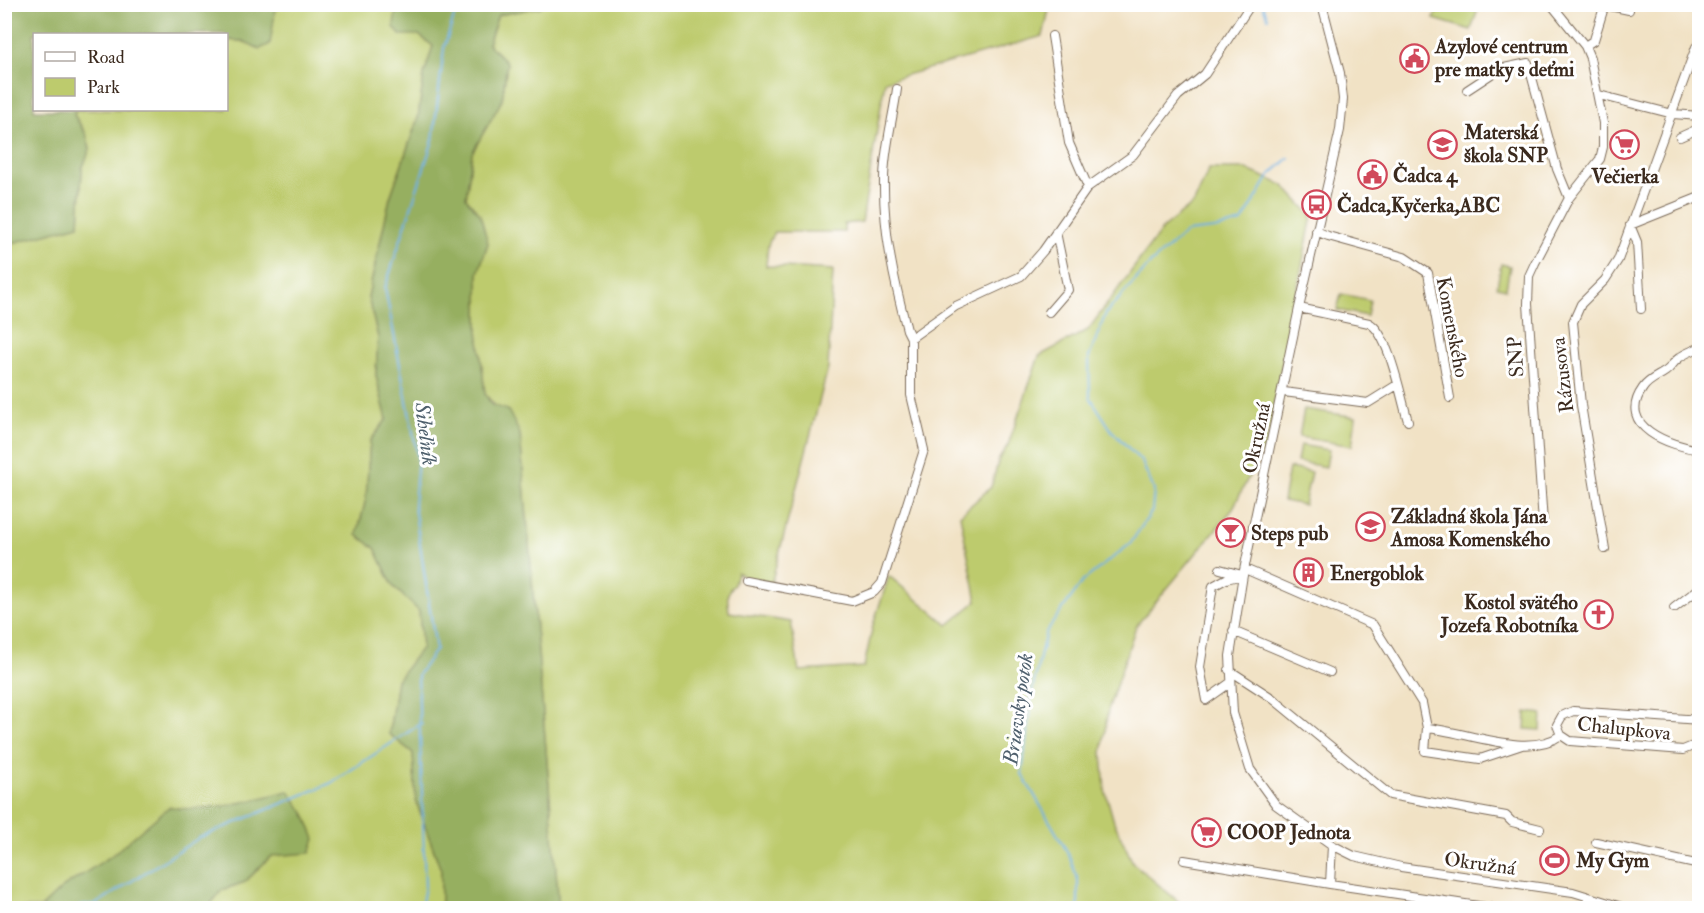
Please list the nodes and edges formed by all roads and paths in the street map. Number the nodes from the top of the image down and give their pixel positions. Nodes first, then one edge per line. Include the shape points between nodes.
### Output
1 (1322, 4) edge
2 (1551, 4) edge
3 (1251, 5) edge
4 (1605, 5) edge
5 (1629, 10) dead end
6 (1052, 36) dead end
7 (1700, 44) edge
8 (1585, 46) junction
9 (897, 89) dead end
10 (1467, 90) dead end
11 (1599, 95) junction
12 (1673, 114) junction
13 (1700, 116) edge
14 (1700, 128) edge
15 (1680, 137) dead end
16 (1088, 187) junction
17 (1700, 197) edge
18 (1569, 198) junction
19 (1630, 225) junction
20 (1316, 231) junction
21 (1056, 232) junction
22 (1299, 308) junction
23 (1641, 309) dead end
24 (1049, 312) dead end
25 (911, 338) junction
26 (1700, 347) edge
27 (1397, 385) junction
28 (1284, 392) junction
29 (1450, 398) dead end
30 (1408, 420) dead end
31 (1700, 450) edge
32 (1543, 523) dead end
33 (1605, 549) dead end
34 (1220, 569) dead end
35 (1244, 572) junction
36 (746, 582) dead end
37 (1700, 588) edge
38 (1674, 608) dead end
39 (1233, 632) junction
40 (1229, 670) junction
41 (1330, 672) dead end
42 (1230, 683) junction
43 (1700, 720) edge
44 (1427, 728) junction
45 (1561, 735) junction
46 (1700, 743) edge
47 (1522, 745) junction
48 (1540, 829) dead end
49 (1596, 842) dead end
50 (1332, 845) junction
51 (1184, 860) dead end
52 (1700, 865) edge
53 (1330, 884) junction
54 (1492, 909) edge
55 (1625, 909) edge

1 - 20 street, Okružná via 1339,64 1343,99 1340,130
2 - 8 street, SNP
3 - 16 street via 1205,74 1178,96 1133,155
4 - 5 street
4 - 8 street via 1594,40
6 - 16 street via 1068,144
7 - 12 street, Rázusova via 1682,80
8 - 11 street, SNP
9 - 25 street via 884,198 889,255
10 - 18 street via 1499,69 1528,63 1557,170
11 - 12 street
11 - 18 street, SNP via 1603,123 1600,159
12 - 13 street
12 - 19 street, Rázusova
14 - 15 street
16 - 21 street
17 - 19 street
18 - 32 street, SNP via 1529,276
19 - 23 street via 1637,242
19 - 33 street, Rázusova via 1617,260 1605,280 1581,304 1573,322 1581,405
20 - 22 street, Okružná
20 - 29 street, Komenského via 1404,257 1428,273
21 - 24 street via 1068,290
21 - 25 street via 1021,276 956,306
22 - 27 street via 1373,325
22 - 28 street, Okružná
25 - 36 street via 911,395 924,450 882,583 874,592 852,601
26 - 31 street via 1678,358 1647,383 1637,408 1643,426 1658,438 1675,446
27 - 28 street via 1368,403
27 - 30 street
28 - 35 street, Okružná
34 - 35 street
35 - 39 street, Okružná
35 - 42 street via 1213,586 1200,668 1206,700
35 - 44 street via 1373,625 1422,703
37 - 38 street
39 - 40 street, Okružná
39 - 41 street
40 - 42 street, Okružná
40 - 48 street via 1272,698 1390,795 1506,816 1512,822
42 - 50 street, Okružná via 1233,713 1250,769 1276,805
43 - 45 street, Chalupkova via 1573,711 1557,725
44 - 47 street
44 - 47 street via 1425,751 1431,754 1480,759
45 - 46 street, Chalupkova via 1570,741 1683,750
45 - 47 street via 1552,741
49 - 52 street
50 - 53 street
50 - 55 street, Okružná via 1371,861 1573,892
51 - 53 street
53 - 54 street

